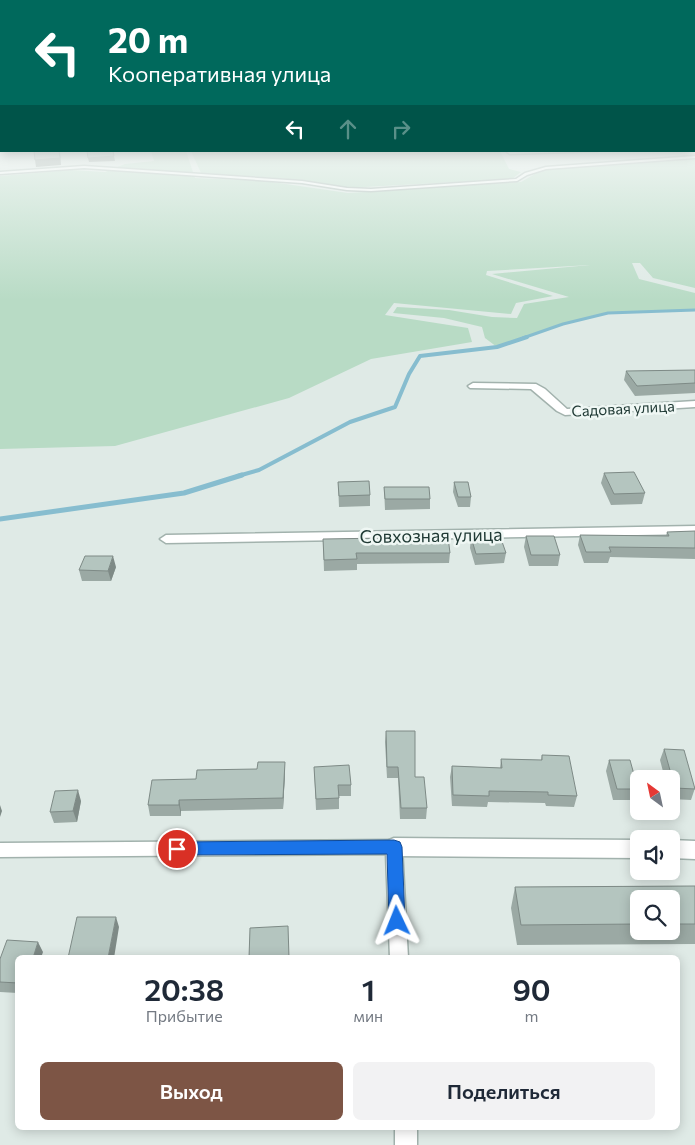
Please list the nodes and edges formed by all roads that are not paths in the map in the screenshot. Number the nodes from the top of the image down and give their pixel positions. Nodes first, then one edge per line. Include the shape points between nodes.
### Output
1 (473, 386) dead end
2 (695, 404) edge
3 (695, 530) edge
4 (166, 539) dead end
5 (394, 847) junction
6 (630, 849) edge
7 (680, 849) edge
8 (0, 850) edge
9 (695, 850) edge
10 (399, 955) edge
11 (406, 1130) edge
12 (406, 1145) edge

1 - 2 street, Садовая улица via 533,386 542,389 556,408 565,412
3 - 4 street, Совхозная улица
5 - 6 street
5 - 8 street
5 - 10 street
7 - 9 street
11 - 12 street

